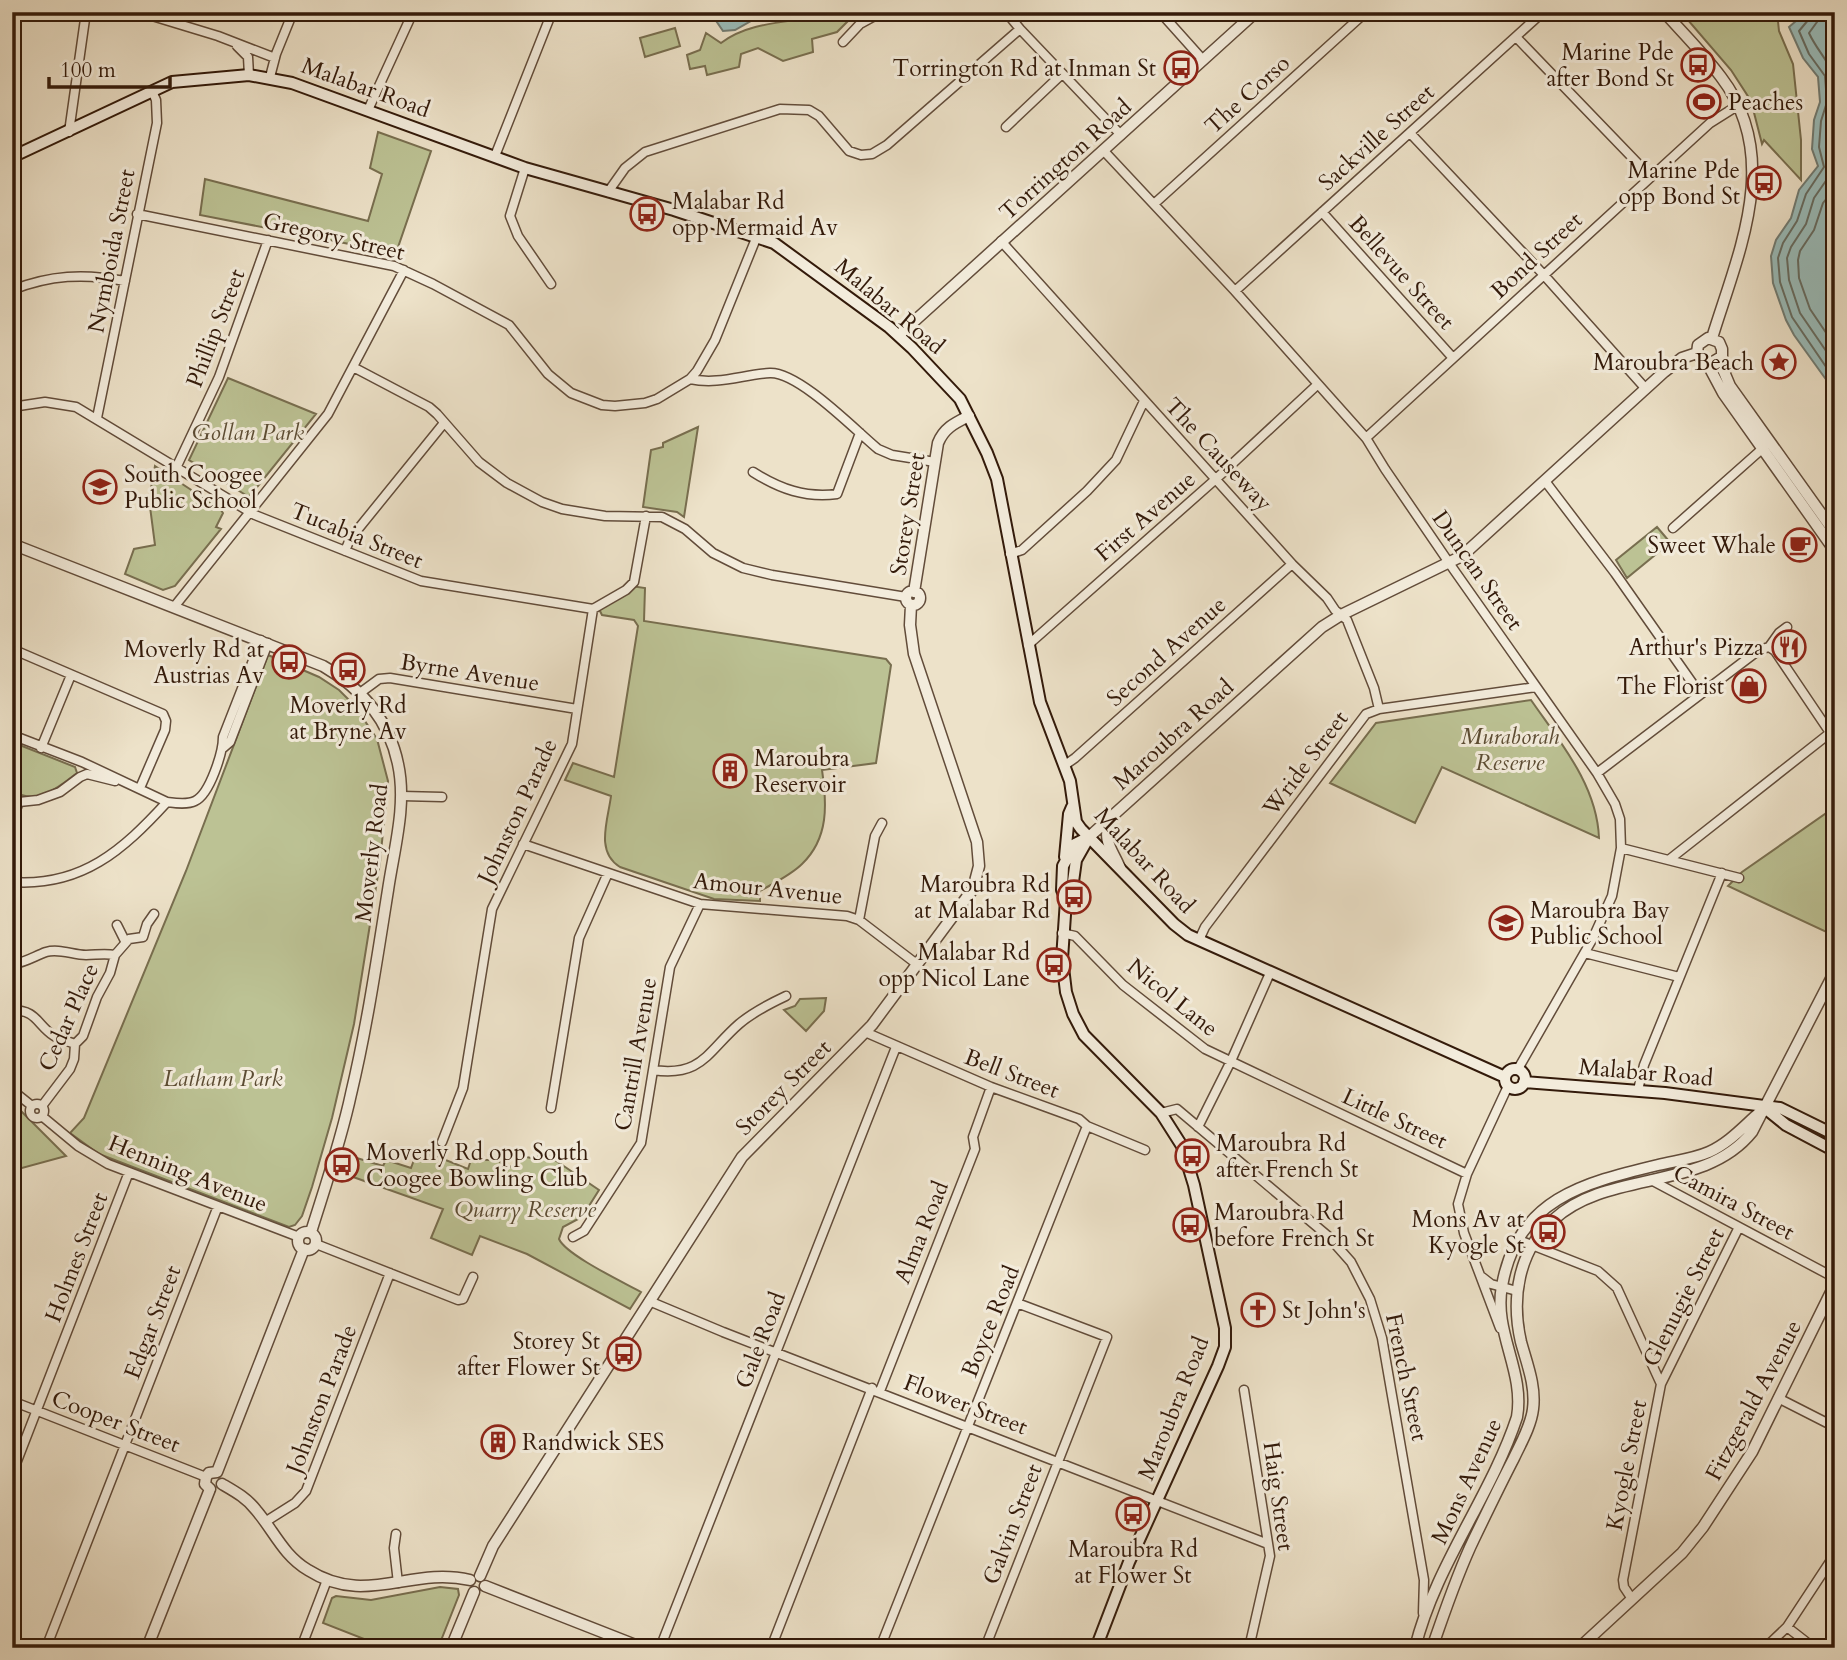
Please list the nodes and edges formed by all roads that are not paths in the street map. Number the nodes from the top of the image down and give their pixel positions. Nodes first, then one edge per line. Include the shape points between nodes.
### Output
1 (86, 12) edge
2 (139, 12) edge
3 (293, 12) edge
4 (414, 12) edge
5 (552, 12) edge
6 (881, 12) edge
7 (1006, 12) edge
8 (1160, 12) edge
9 (1256, 12) edge
10 (1366, 12) edge
11 (1543, 12) edge
12 (1664, 12) edge
13 (1020, 29) junction
14 (1516, 37) junction
15 (232, 42) junction
16 (843, 42) dead end
17 (275, 58) junction
18 (1203, 60) junction
19 (1062, 74) junction
20 (249, 75) junction
21 (270, 77) junction
22 (152, 91) junction
23 (1737, 106) junction
24 (369, 110) junction
25 (1006, 127) dead end
26 (69, 132) junction
27 (1410, 133) junction
28 (1121, 135) junction
29 (1103, 150) junction
30 (495, 156) junction
31 (12, 157) edge
32 (525, 168) junction
33 (1650, 176) junction
34 (608, 192) junction
35 (1154, 204) junction
36 (1322, 212) junction
37 (137, 214) junction
38 (757, 236) junction
39 (268, 240) junction
40 (1001, 242) junction
41 (404, 270) junction
42 (1544, 274) junction
43 (125, 281) junction
44 (551, 284) dead end
45 (12, 290) edge
46 (1235, 291) junction
47 (899, 335) junction
48 (1712, 338) junction
49 (1697, 353) junction
50 (1721, 357) junction
51 (1453, 358) junction
52 (1707, 363) junction
53 (354, 367) junction
54 (690, 379) junction
55 (1317, 385) junction
56 (1646, 389) junction
57 (1144, 401) junction
58 (12, 407) edge
59 (969, 416) junction
60 (97, 418) junction
61 (444, 423) junction
62 (859, 433) junction
63 (1366, 438) junction
64 (1762, 449) junction
65 (935, 462) junction
66 (177, 466) junction
67 (753, 472) dead end
68 (1217, 478) junction
69 (1545, 481) junction
70 (251, 512) junction
71 (646, 516) junction
72 (1673, 528) dead end
73 (1835, 533) edge
74 (12, 544) edge
75 (345, 551) junction
76 (1835, 551) edge
77 (1010, 554) junction
78 (1449, 563) junction
79 (1292, 564) junction
80 (911, 598) junction
81 (174, 607) junction
82 (593, 609) junction
83 (1341, 615) junction
84 (1787, 627) dead end
85 (264, 641) junction
86 (1028, 645) junction
87 (1769, 647) junction
88 (12, 649) edge
89 (71, 675) junction
90 (1536, 687) junction
91 (360, 693) junction
92 (1700, 694) junction
93 (578, 709) junction
94 (1379, 709) junction
95 (12, 735) edge
96 (1832, 736) edge
97 (41, 748) junction
98 (1065, 765) junction
99 (1597, 773) junction
100 (138, 787) junction
101 (402, 796) junction
102 (442, 797) dead end
103 (16, 799) edge
104 (167, 802) junction
105 (1075, 802) junction
106 (12, 820) edge
107 (1110, 820) junction
108 (881, 823) dead end
109 (1089, 837) junction
110 (523, 844) junction
111 (1621, 848) junction
112 (1670, 859) junction
113 (1063, 866) junction
114 (1121, 869) junction
115 (608, 873) junction
116 (1721, 873) junction
117 (1739, 878) dead end
118 (12, 883) edge
119 (1066, 900) junction
120 (700, 904) junction
121 (154, 914) dead end
122 (859, 920) junction
123 (117, 925) dead end
124 (1062, 933) junction
125 (1199, 940) junction
126 (125, 941) junction
127 (1585, 953) junction
128 (115, 955) junction
129 (13, 965) edge
130 (918, 965) junction
131 (1835, 971) edge
132 (1270, 973) junction
133 (1679, 977) junction
134 (786, 996) dead end
135 (12, 1010) edge
136 (865, 1032) junction
137 (75, 1044) junction
138 (897, 1047) junction
139 (1231, 1061) junction
140 (1518, 1069) junction
141 (653, 1070) junction
142 (1506, 1082) junction
143 (1524, 1082) junction
144 (991, 1087) junction
145 (12, 1090) edge
146 (1638, 1090) junction
147 (1307, 1098) joint
148 (32, 1106) junction
149 (42, 1106) junction
150 (551, 1108) dead end
151 (1765, 1108) junction
152 (1161, 1113) junction
153 (43, 1116) junction
154 (1087, 1126) junction
155 (1198, 1127) junction
156 (1835, 1135) edge
157 (442, 1142) dead end
158 (1145, 1150) dead end
159 (1835, 1151) edge
160 (129, 1172) junction
161 (1467, 1174) junction
162 (1651, 1180) junction
163 (218, 1206) junction
164 (1739, 1227) junction
165 (311, 1232) junction
166 (299, 1237) junction
167 (573, 1237) dead end
168 (1518, 1240) junction
169 (316, 1244) junction
170 (1532, 1245) junction
171 (304, 1249) junction
172 (390, 1273) junction
173 (472, 1277) dead end
174 (1482, 1277) junction
175 (1835, 1278) edge
176 (1835, 1284) edge
177 (1502, 1287) junction
178 (1517, 1291) junction
179 (649, 1301) junction
180 (1017, 1303) junction
181 (1507, 1344) junction
182 (776, 1351) junction
183 (1661, 1384) junction
184 (876, 1389) junction
185 (1244, 1390) dead end
186 (1778, 1398) junction
187 (12, 1401) edge
188 (37, 1411) junction
189 (968, 1426) junction
190 (1835, 1427) edge
191 (125, 1445) junction
192 (1058, 1461) junction
193 (217, 1472) junction
194 (12, 1474) edge
195 (206, 1477) junction
196 (222, 1484) junction
197 (210, 1489) junction
198 (1158, 1500) junction
199 (265, 1522) junction
200 (396, 1534) dead end
201 (1268, 1544) junction
202 (1835, 1554) edge
203 (327, 1580) junction
204 (478, 1580) junction
205 (398, 1583) junction
206 (1632, 1599) junction
207 (1421, 1626) junction
208 (1787, 1627) junction
209 (46, 1648) edge
210 (147, 1648) edge
211 (301, 1648) edge
212 (451, 1648) edge
213 (643, 1648) edge
214 (660, 1648) edge
215 (771, 1648) edge
216 (880, 1648) edge
217 (985, 1648) edge
218 (1096, 1648) edge
219 (1249, 1648) edge
220 (1415, 1648) edge
221 (1432, 1648) edge
222 (1579, 1648) edge
223 (1765, 1648) edge
224 (1814, 1648) edge

1 - 26 street
2 - 15 street
3 - 17 street
4 - 24 street
5 - 30 street
6 - 16 street via 860,24
7 - 13 street
8 - 18 street
9 - 18 street, Torrington Road
10 - 35 street, The Corso
11 - 14 street, Sackville Street
12 - 23 street via 1722,78
13 - 19 street
13 - 34 street via 872,154 849,151 809,110 780,109 645,152 618,175
14 - 27 street, Sackville Street
14 - 33 street
15 - 17 street
15 - 20 street via 248,57
17 - 21 street
18 - 28 street, Torrington Road
19 - 25 street
19 - 28 street
20 - 21 main road, Malabar Road
20 - 22 main road, Malabar Road via 172,82
21 - 24 main road, Malabar Road
22 - 26 main road, Malabar Road
22 - 37 street, Nymboida Street via 157,122
23 - 33 street, Bond Street via 1710,123
23 - 48 street via 1750,142 1752,194
24 - 30 main road, Malabar Road
26 - 31 main road, Malabar Road
27 - 36 street, Sackville Street
27 - 42 street
28 - 29 street, Torrington Road
29 - 35 street, Duncan Street
29 - 40 street, Torrington Road
30 - 32 main road, Malabar Road
32 - 34 main road, Malabar Road
32 - 44 street via 510,216 517,236
33 - 42 street, Bond Street
34 - 38 main road, Malabar Road
35 - 46 street, Duncan Street
36 - 46 street, Sackville Street
36 - 51 street, Bellevue Street
37 - 39 street, Gregory Street
37 - 43 street, Nymboida Street
38 - 47 main road, Malabar Road via 790,253
38 - 54 street, Gregory Street via 715,340
39 - 41 street, Gregory Street
39 - 66 street, Phillip Street via 219,377
40 - 47 street, Torrington Road
40 - 57 street, The Causeway
41 - 53 street
41 - 54 street, Gregory Street via 509,325 548,374 586,400 615,406 645,403
42 - 51 street, Bond Street
42 - 56 street
43 - 45 street via 79,275 36,281
43 - 60 street, Nymboida Street
46 - 55 street, Duncan Street
47 - 59 main road, Malabar Road via 952,388
48 - 49 street via 1701,342
48 - 50 street via 1721,346
49 - 52 street
49 - 56 street, Maroubra Road via 1682,358
50 - 52 street
50 - 73 street via 1730,386
51 - 63 street, Bond Street
52 - 64 street
53 - 61 street via 429,407
53 - 70 street via 328,414
54 - 62 street via 708,383 769,373 791,378
55 - 63 street, Duncan Street
55 - 68 street, First Avenue
56 - 69 street, Maroubra Road
57 - 68 street, The Causeway
57 - 77 street via 1116,460 1022,550
58 - 60 street, Tucabia Street via 57,403
59 - 65 street, Storey Street via 942,435
59 - 77 main road, Malabar Road via 997,479
60 - 66 street, Tucabia Street
61 - 71 street via 493,474 542,502 595,515
61 - 75 street
62 - 65 street via 886,453
62 - 67 street via 839,497 788,491
63 - 78 street, Duncan Street
64 - 72 street
64 - 76 street
65 - 80 street, Storey Street
66 - 70 street, Tucabia Street
68 - 79 street, The Causeway
68 - 86 street, First Avenue
69 - 78 street, Maroubra Road
69 - 92 street
70 - 75 street, Tucabia Street
70 - 81 street
71 - 80 street via 670,519 713,553 750,570
71 - 82 street via 634,582
74 - 81 street, Moverly Road
75 - 82 street, Tucabia Street via 434,585
77 - 86 main road, Malabar Road
78 - 83 street, Maroubra Road
78 - 90 street, Duncan Street
79 - 83 street, The Causeway
79 - 98 street, Second Avenue
80 - 130 street, Storey Street via 914,654 977,842 979,866 968,897
81 - 85 street, Moverly Road
82 - 93 street, Johnston Parade
83 - 94 street, The Causeway via 1347,620
83 - 107 street, Maroubra Road via 1313,635
84 - 87 street
85 - 91 street, Moverly Road via 323,666
85 - 104 street via 206,789 195,801
86 - 98 main road, Malabar Road via 1040,702
87 - 92 street
87 - 96 street
88 - 89 street
89 - 97 street
89 - 100 street via 163,714 165,730
90 - 94 street, Wride Street
90 - 99 street, Duncan Street
91 - 93 street, Byrne Avenue via 390,678
91 - 101 street, Moverly Road via 389,735
92 - 99 street
93 - 110 street, Johnston Parade via 572,744
94 - 125 street, Wride Street via 1366,714
95 - 97 street
96 - 112 street
97 - 100 street
98 - 105 main road, Malabar Road
99 - 111 street, Duncan Street via 1620,819
100 - 103 street via 87,774 38,800
100 - 104 street
101 - 102 street
101 - 165 street, Moverly Road via 365,1031 342,1131
103 - 106 street
104 - 118 street via 137,835 92,868 62,878
105 - 109 main road, Malabar Road via 1076,822
105 - 113 main road via 1069,814
107 - 109 street, Maroubra Road
107 - 114 street via 1107,840
108 - 122 street
109 - 113 main road, Maroubra Road via 1075,844
109 - 114 main road, Malabar Road
109 - 119 main road via 1076,860
110 - 115 street, Amour Avenue
110 - 157 street, Johnston Parade via 492,909 463,1088
111 - 112 street
111 - 127 street, Duncan Street via 1607,910
112 - 116 street
113 - 119 main road, Maroubra Road
114 - 125 main road, Malabar Road via 1174,924
115 - 120 street, Amour Avenue
115 - 150 street via 579,939
116 - 117 street
116 - 133 street
119 - 124 main road, Maroubra Road
120 - 122 street, Amour Avenue via 835,913
120 - 141 street, Cantrill Avenue via 670,967
121 - 126 street, Cedar Place via 143,937
122 - 130 street, Amour Avenue
123 - 126 street
124 - 139 street, Nicol Lane via 1075,936 1162,1017 1205,1049
124 - 152 main road, Maroubra Road via 1064,979 1078,1024 1091,1045
125 - 132 main road, Malabar Road
126 - 128 street, Cedar Place
127 - 133 street
127 - 140 street, Duncan Street
128 - 129 street via 54,951
128 - 137 street, Cedar Place
130 - 136 street, Storey Street
131 - 151 street, Mons Avenue
132 - 139 street
132 - 142 main road, Malabar Road
133 - 146 street
134 - 141 street via 757,1010 694,1067 679,1072
135 - 137 street via 22,1010 38,1019 51,1035
136 - 138 street, Bell Street
136 - 179 street, Storey Street via 750,1147
137 - 149 street, Cedar Place via 70,1069
138 - 144 street, Bell Street
138 - 182 street, Gale Road
139 - 147 street, Nicol Lane
139 - 155 street
140 - 142 main road via 1509,1070
140 - 143 main road
141 - 167 street, Cantrill Avenue via 641,1143 584,1231
142 - 143 main road via 1517,1088
142 - 161 street
143 - 146 main road, Malabar Road
144 - 154 street, Bell Street
144 - 184 street, Alma Road via 973,1137 975,1149
145 - 148 street
146 - 151 main road, Malabar Road
147 - 161 street, Little Street
148 - 149 street
148 - 153 street via 32,1117
149 - 153 street
151 - 156 main road, Malabar Road via 1780,1108
151 - 159 main road, Malabar Road
151 - 162 street, Mons Avenue via 1752,1132 1732,1152
151 - 168 street, Mons Avenue via 1731,1139 1705,1153 1572,1190 1533,1220
152 - 155 street, French Street via 1177,1109
152 - 198 main road, Maroubra Road via 1189,1166 1226,1337 1218,1366
153 - 160 street, Henning Avenue via 66,1137
154 - 158 street, Bell Street
154 - 180 street, Boyce Road
155 - 207 street, French Street via 1328,1236 1351,1262 1370,1299 1382,1338 1424,1580
160 - 163 street, Henning Avenue
160 - 188 street, Holmes Street
161 - 174 street via 1459,1196 1459,1215
162 - 164 street, Camira Street
162 - 170 street, Mons Avenue via 1580,1200 1553,1220
163 - 166 street, Henning Avenue
163 - 191 street, Edgar Street
164 - 175 street, Camira Street
164 - 183 street, Glenugie Street
165 - 166 street
165 - 169 street
166 - 171 street
168 - 170 street, Kyogle Street
168 - 177 street, Mons Avenue
169 - 171 street
169 - 172 street
170 - 178 street, Mons Avenue
170 - 183 street, Kyogle Street via 1598,1270 1618,1288
171 - 193 street
172 - 173 street via 460,1300
172 - 199 street, Johnston Parade via 306,1490
174 - 177 street
174 - 181 street
176 - 186 street, Fitzgerald Avenue
177 - 178 street
177 - 181 street, Mons Avenue via 1500,1312
178 - 221 street, Mons Avenue via 1518,1329 1531,1376 1533,1410 1460,1569
179 - 182 street, Flower Street
179 - 204 street, Storey Street via 493,1546
180 - 189 street, Boyce Road
180 - 192 street, Galvin Street via 1107,1337
181 - 207 street, Mons Avenue via 1518,1379 1517,1417
182 - 184 street, Flower Street
182 - 214 street, Gale Road
183 - 206 street, Kyogle Street via 1623,1580
184 - 189 street, Flower Street
184 - 215 street, Alma Road
185 - 201 street, Haig Street
186 - 190 street
186 - 206 street, Fitzgerald Avenue via 1744,1465 1692,1542
187 - 188 street, Cooper Street
188 - 191 street, Cooper Street
188 - 194 street, Holmes Street
189 - 192 street, Flower Street
189 - 216 street, Boyce Road
191 - 195 street, Cooper Street
191 - 209 street, Edgar Street
192 - 198 street, Flower Street
192 - 217 street, Galvin Street
193 - 195 street
193 - 196 street
195 - 197 street
196 - 197 street
196 - 199 street via 251,1504
197 - 210 street
198 - 201 street, Flower Street
198 - 218 main road, Maroubra Road
199 - 203 street via 292,1559
200 - 205 street
201 - 219 street, Haig Street via 1270,1556
202 - 208 street
203 - 205 street via 357,1587
203 - 211 street
204 - 205 street via 423,1577
204 - 212 street via 469,1586 474,1592
204 - 213 street
206 - 222 street, Fitzgerald Avenue
207 - 220 street, Mons Avenue
208 - 223 street
208 - 224 street

